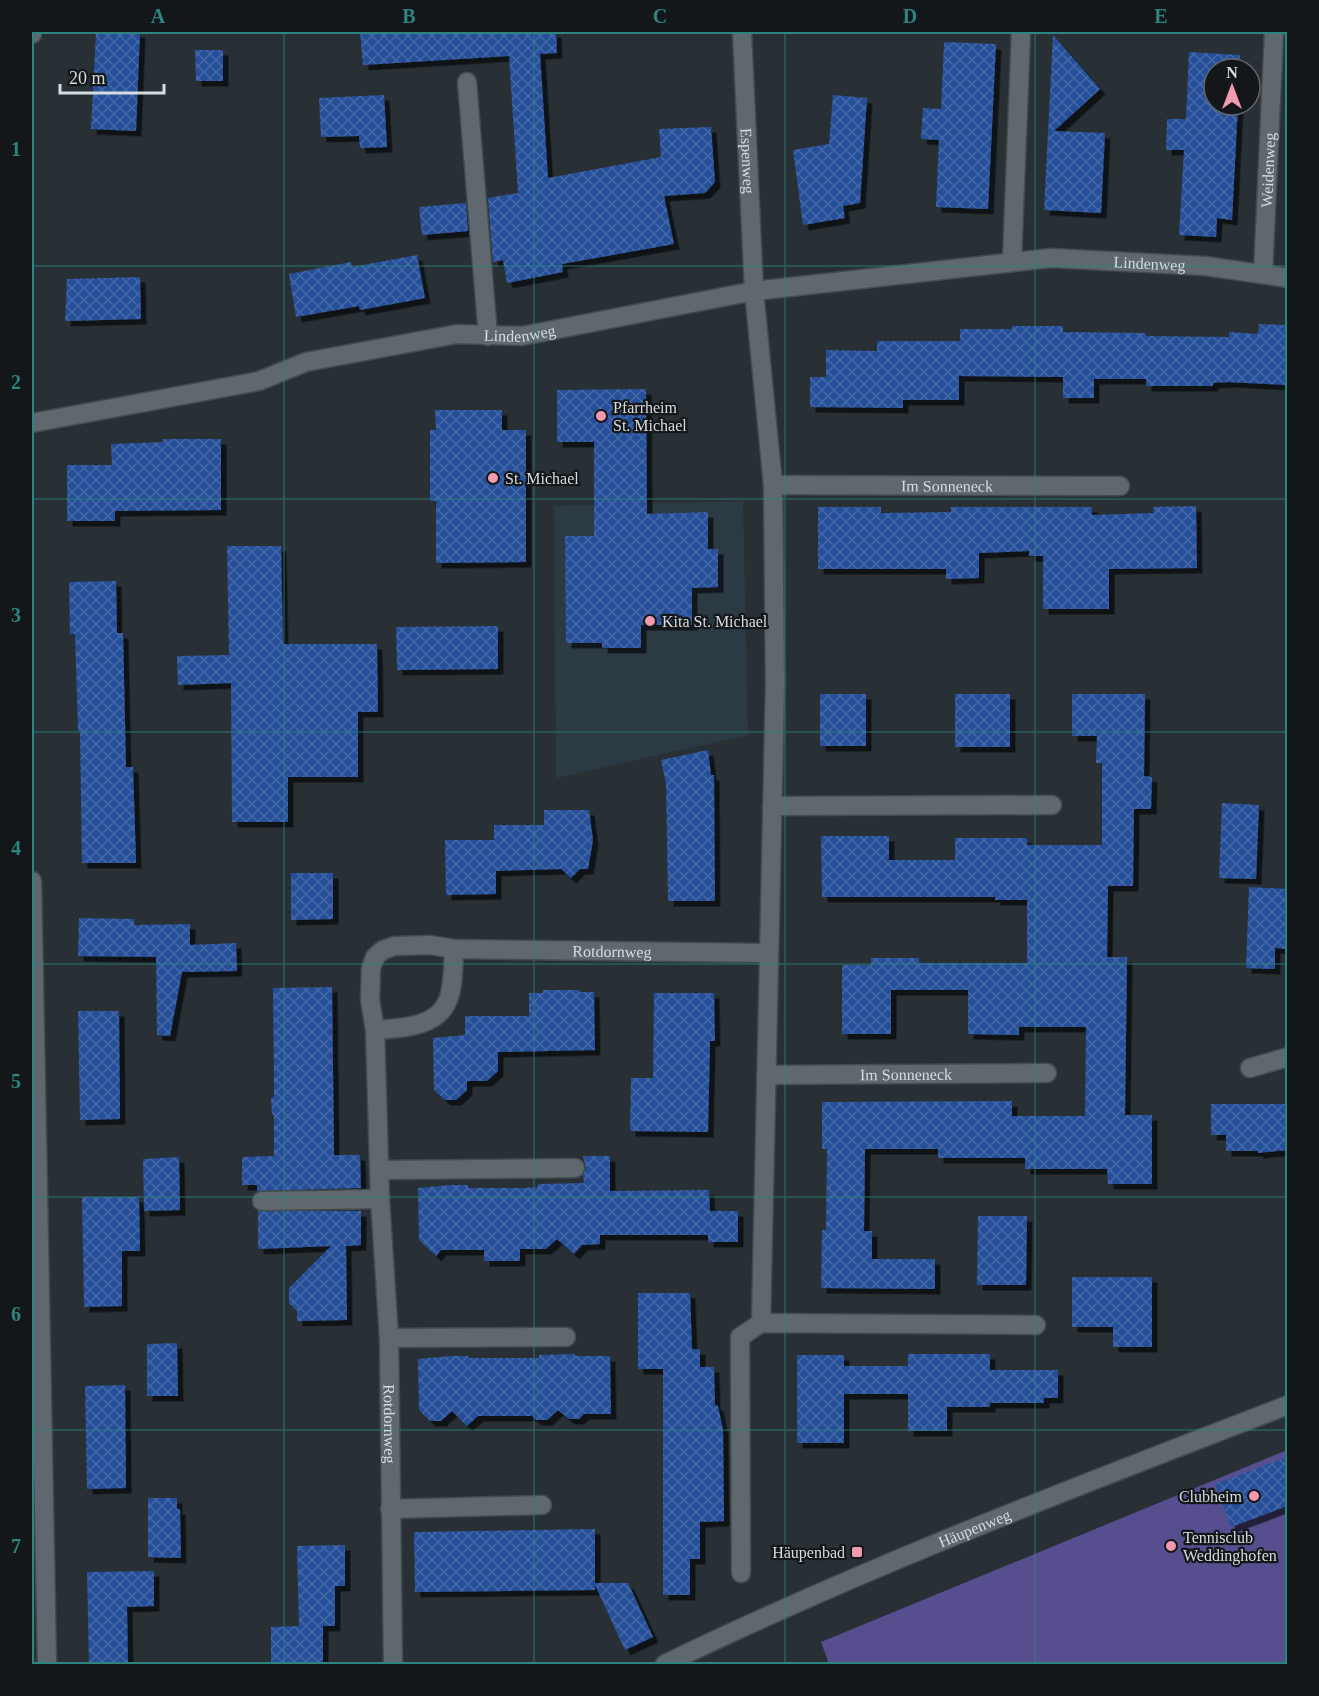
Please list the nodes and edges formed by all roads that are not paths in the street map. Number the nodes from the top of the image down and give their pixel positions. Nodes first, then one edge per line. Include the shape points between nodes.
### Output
1 (742, 32) edge
2 (1021, 32) edge
3 (1274, 32) edge
4 (467, 82) dead end
5 (1012, 261) junction
6 (1263, 274) junction
7 (1287, 278) edge
8 (754, 291) junction
9 (488, 336) junction
10 (32, 423) edge
11 (773, 485) junction
12 (1120, 486) dead end
13 (1052, 805) dead end
14 (772, 806) junction
15 (32, 881) edge
16 (454, 949) junction
17 (769, 953) junction
18 (375, 1030) junction
19 (1287, 1057) edge
20 (1250, 1068) dead end
21 (1047, 1073) dead end
22 (766, 1075) junction
23 (575, 1168) dead end
24 (380, 1170) junction
25 (380, 1199) junction
26 (262, 1202) dead end
27 (761, 1323) junction
28 (1036, 1325) dead end
29 (566, 1337) dead end
30 (389, 1338) junction
31 (1287, 1405) edge
32 (37, 1408) edge
33 (542, 1505) dead end
34 (390, 1509) junction
35 (741, 1573) dead end
36 (39, 1624) edge
37 (46, 1665) edge
38 (393, 1665) edge
39 (665, 1665) edge

1 - 8 street, Espenweg
2 - 5 street
3 - 6 street, Weidenweg
4 - 9 street
5 - 6 street, Lindenweg via 1050,258 1182,264
5 - 8 street, Lindenweg
6 - 7 street, Lindenweg
8 - 9 street, Lindenweg via 522,336
8 - 11 street
9 - 10 street, Lindenweg via 457,334 306,362 259,381
11 - 12 street, Im Sonneneck
11 - 14 street
13 - 14 street
14 - 17 street
15 - 32 street
16 - 17 street, Rotdornweg
16 - 18 street via 448,999 440,1012 426,1022 406,1028
16 - 18 street, Rotdornweg via 395,946 375,957 370,1000
17 - 22 street
18 - 24 street, Rotdornweg
19 - 20 street
21 - 22 street, Im Sonneneck
22 - 27 street
23 - 24 street
24 - 25 street, Rotdornweg
25 - 26 street
25 - 30 street, Rotdornweg
27 - 28 street
27 - 35 street via 740,1337
29 - 30 street
30 - 34 street, Rotdornweg
31 - 39 street, Häupenweg via 864,1575 766,1616
32 - 36 street
33 - 34 street
34 - 38 street, Rotdornweg
36 - 37 street

